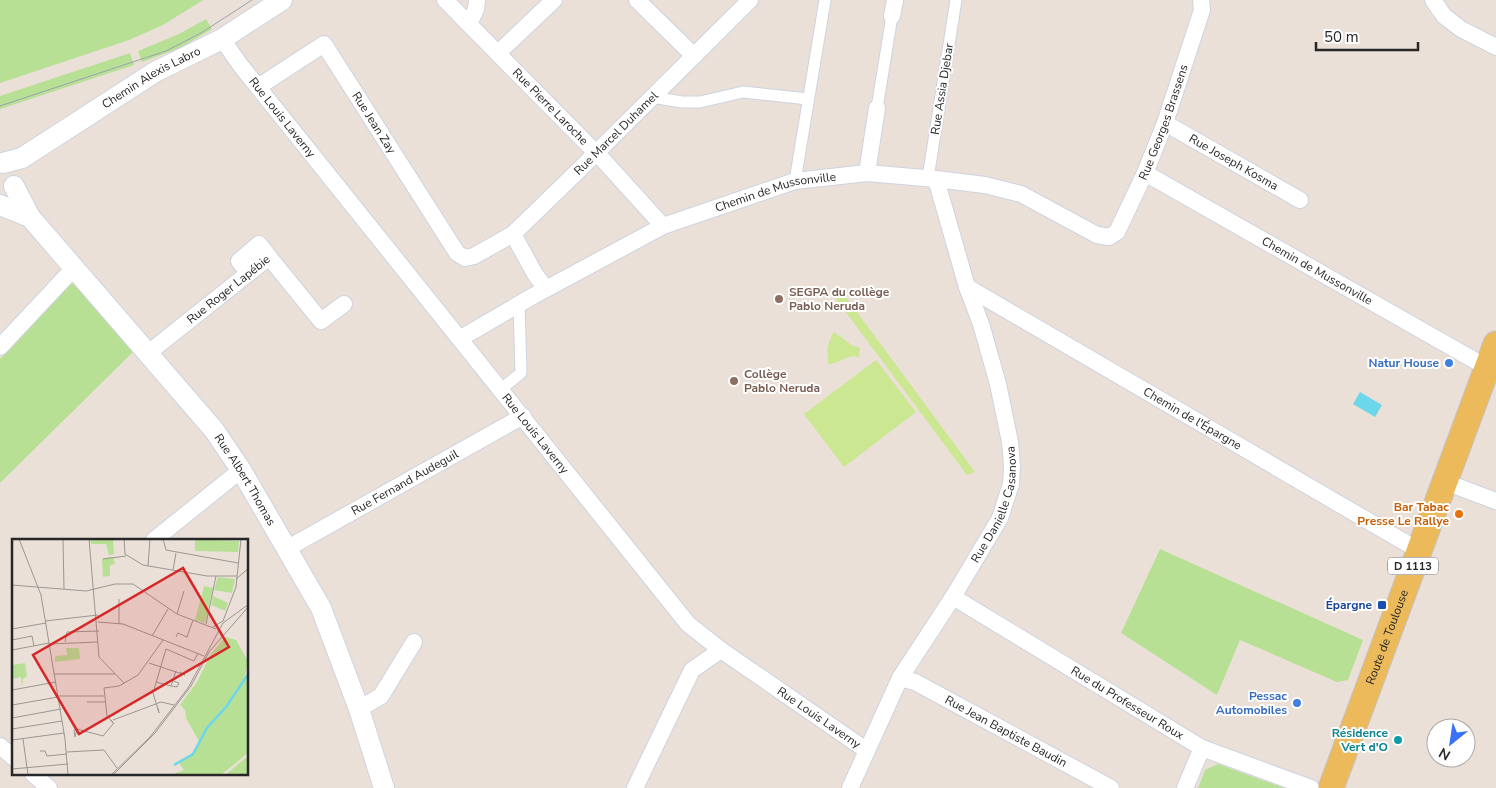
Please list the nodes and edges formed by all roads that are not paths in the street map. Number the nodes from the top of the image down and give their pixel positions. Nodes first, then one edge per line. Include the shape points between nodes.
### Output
1 (282, 0) edge
2 (445, 0) edge
3 (477, 0) edge
4 (554, 0) edge
5 (637, 0) edge
6 (750, 0) edge
7 (825, 0) edge
8 (895, 0) edge
9 (956, 0) edge
10 (1201, 0) edge
11 (1433, 0) edge
12 (892, 16) joint
13 (469, 24) junction
14 (222, 39) junction
15 (1494, 42) edge
16 (498, 53) junction
17 (694, 56) junction
18 (258, 87) junction
19 (652, 97) junction
20 (808, 99) junction
21 (877, 108) joint
22 (1166, 124) junction
23 (596, 152) junction
24 (7, 172) edge
25 (867, 173) junction
26 (1145, 173) junction
27 (932, 178) junction
28 (794, 181) junction
29 (1300, 200) dead end
30 (0, 204) edge
31 (30, 217) junction
32 (663, 226) junction
33 (513, 234) junction
34 (1109, 237) joint
35 (474, 256) joint
36 (74, 268) junction
37 (967, 287) junction
38 (546, 289) junction
39 (344, 304) dead end
40 (519, 304) junction
41 (461, 338) junction
42 (0, 347) edge
43 (147, 354) junction
44 (1493, 358) edge
45 (501, 389) junction
46 (522, 416) junction
47 (242, 470) junction
48 (1445, 482) junction
49 (1496, 501) edge
50 (155, 539) edge
51 (288, 548) junction
52 (1418, 550) junction
53 (953, 597) junction
54 (414, 642) dead end
55 (721, 650) junction
56 (900, 678) junction
57 (359, 709) junction
58 (0, 746) edge
59 (1202, 748) junction
60 (866, 750) junction
61 (12, 756) edge
62 (35, 776) edge
63 (50, 788) edge
64 (384, 788) edge
65 (635, 788) edge
66 (850, 788) edge
67 (1111, 788) edge
68 (1185, 788) edge
69 (1311, 788) edge
70 (1331, 788) edge

1 - 14 street, Chemin Alexis Labro
2 - 13 street, Rue Pierre Laroche
3 - 13 street
4 - 16 street
5 - 17 street
6 - 17 street, Rue Marcel Duhamel
7 - 20 street
8 - 12 street
9 - 27 street, Rue Assia Djebar
10 - 22 street, Rue Georges Brassens via 1202,10
11 - 15 street via 1444,16 1461,29
12 - 21 street
13 - 16 street, Rue Pierre Laroche
14 - 18 street, Rue Louis Laverny
14 - 24 street, Chemin Alexis Labro via 155,72 22,158
16 - 23 street, Rue Pierre Laroche
17 - 19 street, Rue Marcel Duhamel
18 - 35 street, Rue Jean Zay via 324,44 457,253 465,258
18 - 41 street, Rue Louis Laverny
19 - 20 street via 700,102 743,92
19 - 23 street, Rue Marcel Duhamel
20 - 28 street
21 - 25 street
22 - 26 street, Rue Georges Brassens
22 - 29 street, Rue Joseph Kosma
23 - 32 street, Rue Pierre Laroche
23 - 33 street, Rue Marcel Duhamel
24 - 30 street via 7,198
24 - 31 street, Rue Albert Thomas
25 - 27 street, Chemin de Mussonville
25 - 28 street, Chemin de Mussonville
26 - 34 street, Rue Georges Brassens via 1117,232
26 - 44 street, Chemin de Mussonville
27 - 34 street, Chemin de Mussonville via 1021,194 1097,235
27 - 37 street, Rue Danielle Casanova
28 - 32 street, Chemin de Mussonville
30 - 31 street, Rue Albert Thomas
31 - 36 street, Rue Albert Thomas
32 - 38 street, Chemin de Mussonville
33 - 35 street, Rue Marcel Duhamel
33 - 38 street via 534,274
36 - 42 street
36 - 43 street, Rue Albert Thomas
37 - 52 street, Chemin de l'Épargne
37 - 53 street, Rue Danielle Casanova via 998,384 1012,466 1011,484 1000,518
38 - 40 street, Chemin de Mussonville
39 - 43 street, Rue Roger Lapébie via 321,321 269,257
40 - 41 street, Chemin de Mussonville
40 - 45 street via 521,373
41 - 45 street, Rue Louis Laverny
43 - 47 street, Rue Albert Thomas via 214,430
44 - 48 main road, Route de Toulouse / D 1113
45 - 46 street, Rue Louis Laverny
46 - 51 street, Rue Fernand Audeguil
46 - 55 street, Rue Louis Laverny via 688,624
47 - 50 street
47 - 51 street, Rue Albert Thomas
48 - 49 street
48 - 52 main road, Route de Toulouse / D 1113
51 - 57 street, Rue Albert Thomas via 321,608
52 - 70 main road, Route de Toulouse / D 1113
53 - 56 street, Rue Danielle Casanova
53 - 59 street, Rue du Professeur Roux
54 - 57 street via 380,696
55 - 60 street, Rue Louis Laverny
55 - 65 street via 692,670
56 - 60 street, Rue Danielle Casanova
56 - 67 street, Rue Jean Baptiste Baudin via 915,682
57 - 64 street, Rue Albert Thomas
58 - 61 street
59 - 68 street
59 - 69 street, Rue du Professeur Roux
60 - 66 street, Rue Louis Laverny
62 - 63 street

